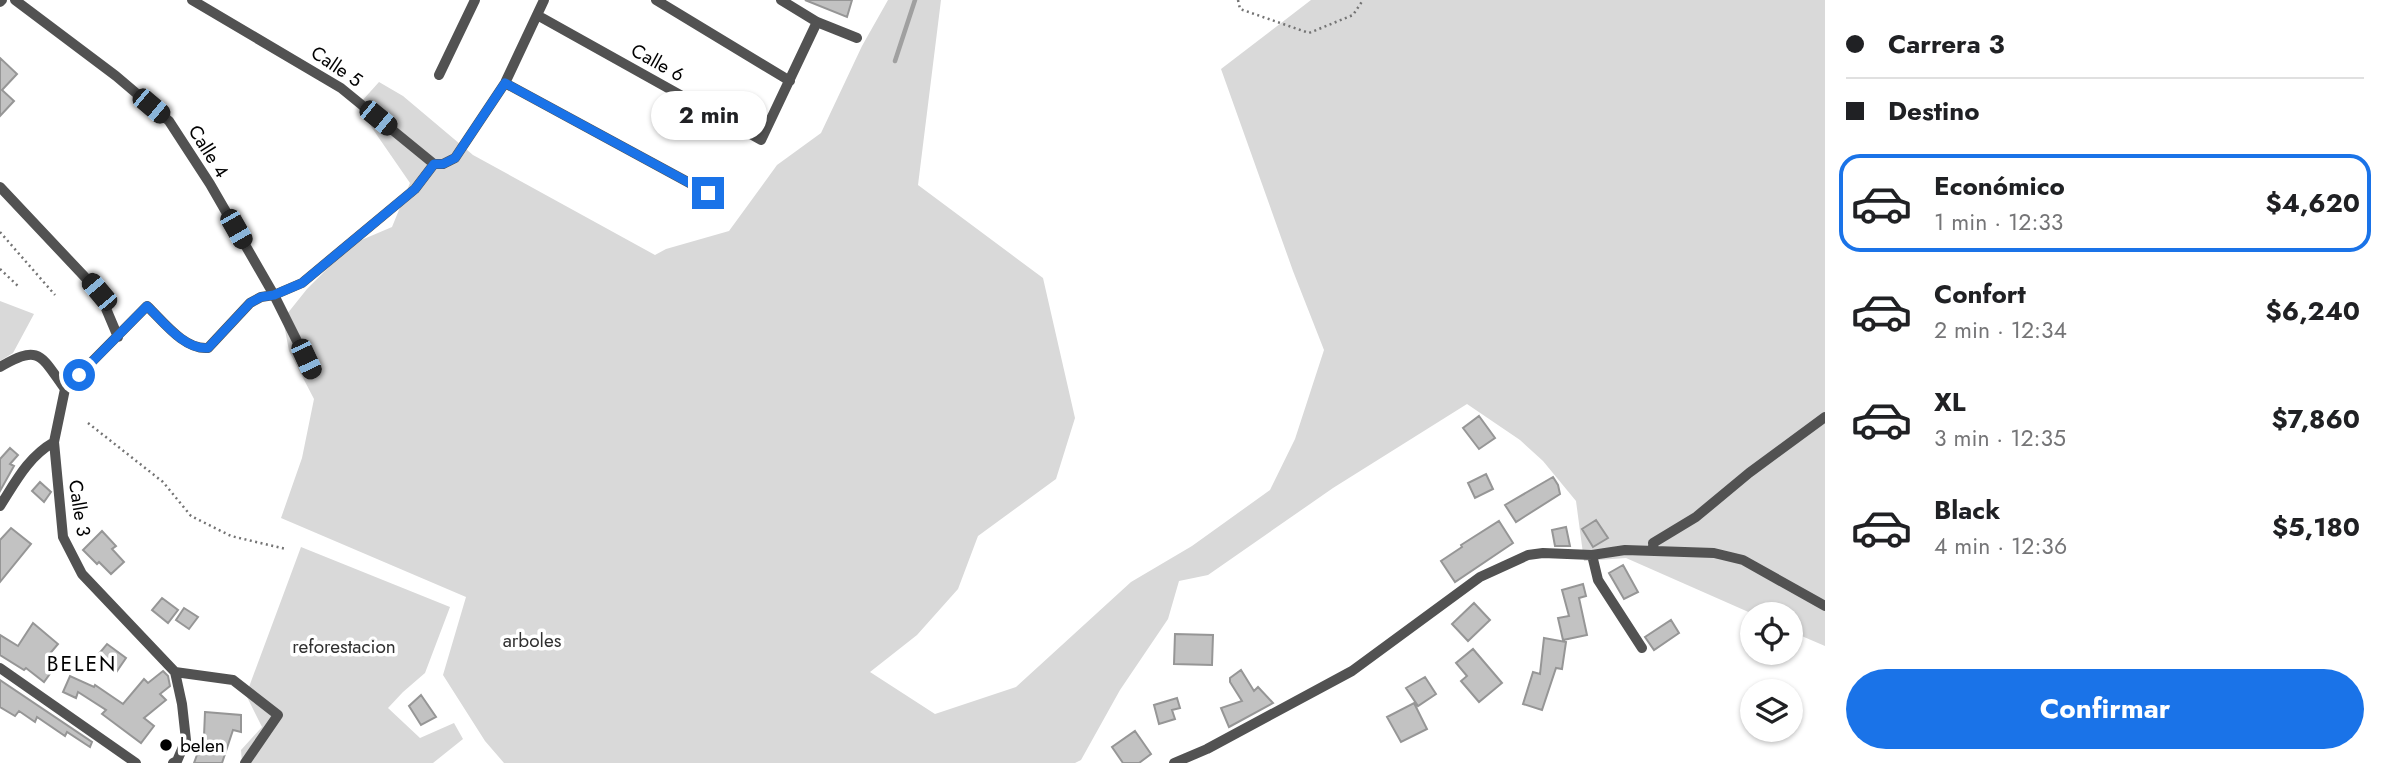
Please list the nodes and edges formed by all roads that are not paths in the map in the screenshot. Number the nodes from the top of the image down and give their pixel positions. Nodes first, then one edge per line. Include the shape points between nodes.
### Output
1 (15, 0) edge
2 (192, 0) edge
3 (475, 0) edge
4 (544, 0) edge
5 (656, 0) edge
6 (781, 0) edge
7 (537, 15) junction
8 (817, 22) junction
9 (857, 38) dead end
10 (439, 75) dead end
11 (790, 81) junction
12 (505, 83) junction
13 (434, 164) junction
14 (0, 187) edge
15 (708, 193) dead end
16 (274, 295) junction
17 (118, 337) junction
18 (0, 367) edge
19 (313, 373) dead end
20 (65, 389) junction
21 (1825, 418) edge
22 (54, 442) junction
23 (0, 506) edge
24 (1654, 551) junction
25 (1592, 555) junction
26 (1825, 606) edge
27 (1643, 648) dead end
28 (0, 668) edge
29 (175, 672) junction
30 (136, 763) edge
31 (173, 763) edge
32 (245, 763) edge
33 (1174, 763) edge

1 - 16 street, Calle 4 via 169,121
2 - 13 street, Calle 5 via 341,88
3 - 10 street
4 - 7 street
5 - 11 street
6 - 8 street
7 - 11 street, Calle 6 via 761,140
7 - 12 street
8 - 9 street
8 - 11 street
12 - 13 street via 455,158
12 - 15 street
13 - 16 street via 415,189 313,275
14 - 17 street via 99,292
16 - 17 street via 250,303 208,348 198,349 184,341 147,306
16 - 19 street, Calle 4
17 - 20 street
18 - 20 street via 35,354
20 - 22 street, Calle 3
21 - 24 street via 1696,517 1653,543
22 - 23 street via 28,463
22 - 29 street, Calle 3 via 63,537 82,575
24 - 25 street
24 - 26 street via 1714,552 1743,559
25 - 27 street via 1598,580
25 - 33 street via 1543,553 1505,564 1352,671
28 - 30 street
29 - 31 street via 186,740
29 - 32 street via 233,680 278,715

